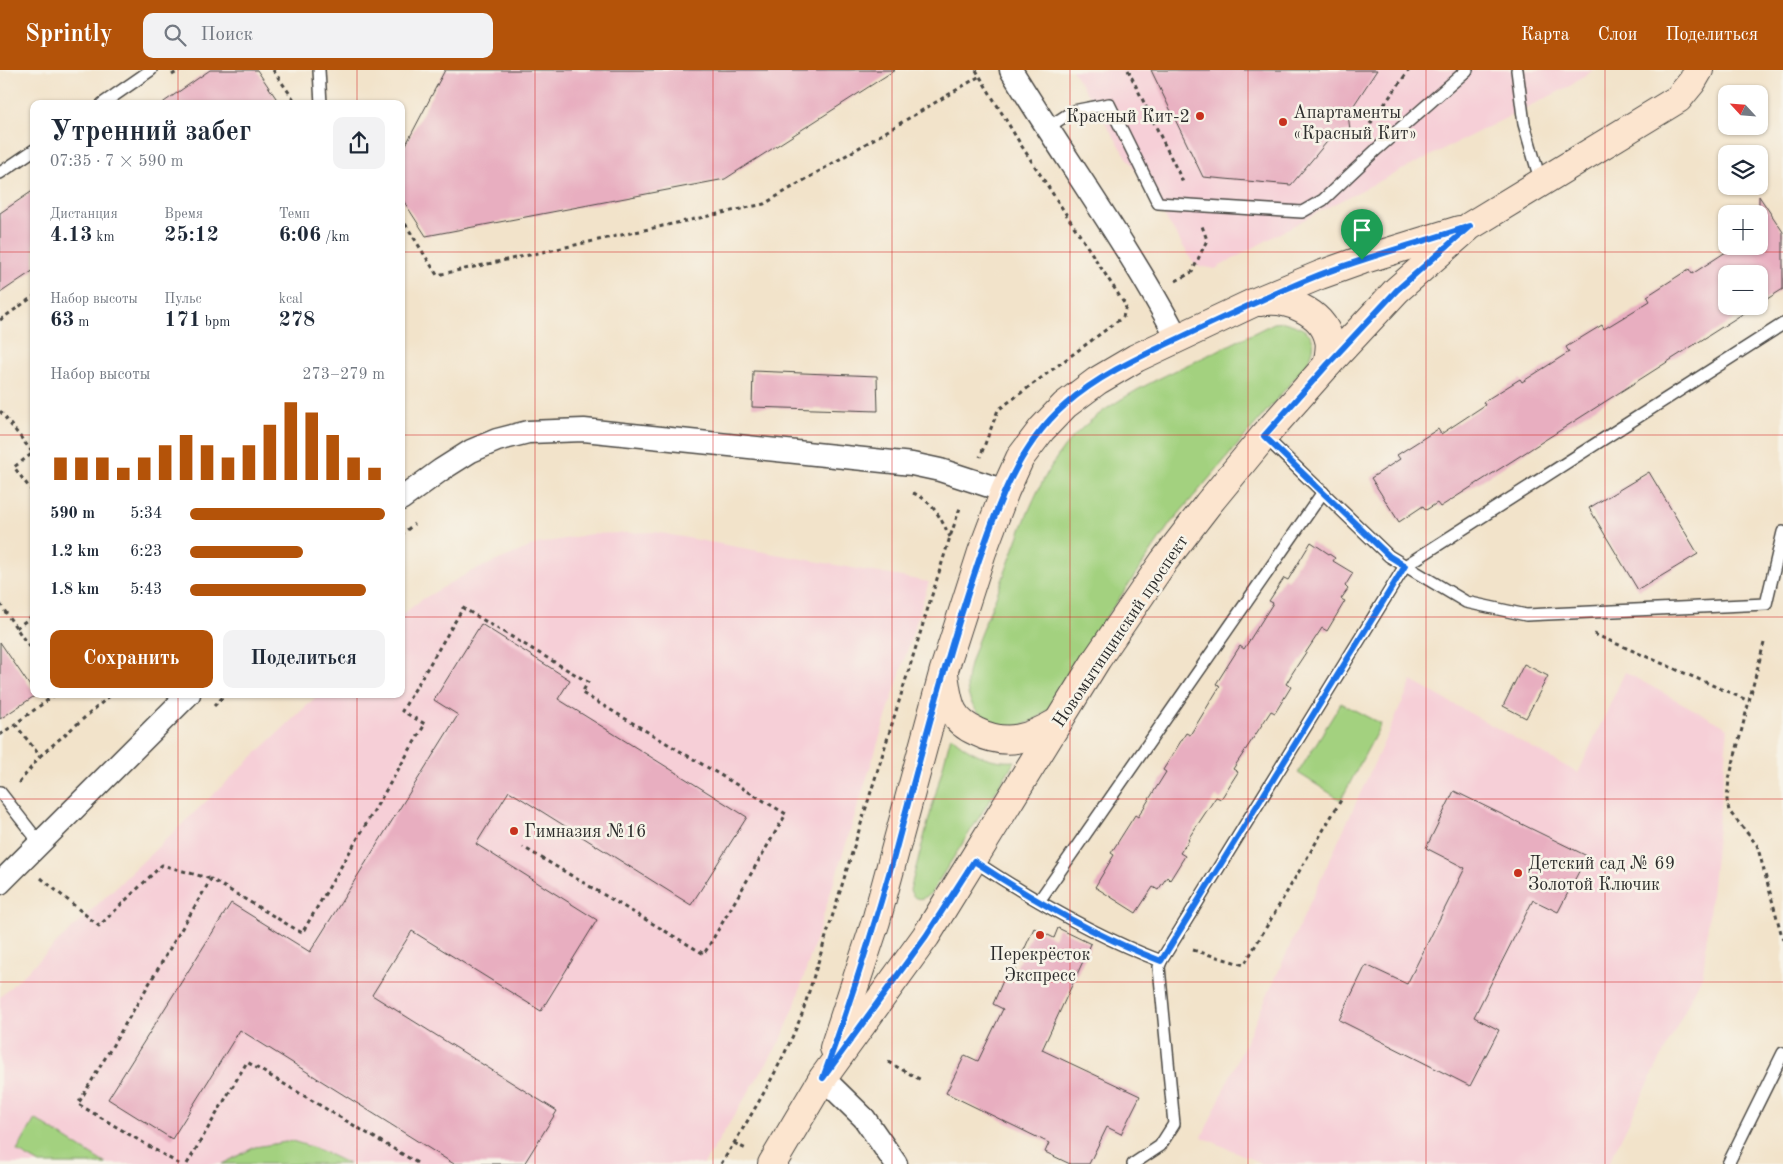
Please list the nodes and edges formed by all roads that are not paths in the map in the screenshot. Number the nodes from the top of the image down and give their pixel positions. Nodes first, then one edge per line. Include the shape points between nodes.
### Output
1 (151, 70) edge
2 (319, 70) edge
3 (1012, 70) edge
4 (1467, 70) edge
5 (1517, 70) edge
6 (1699, 70) edge
7 (108, 100) edge
8 (322, 100) edge
9 (1047, 128) junction
10 (30, 153) edge
11 (0, 173) edge
12 (1541, 183) junction
13 (1470, 226) junction
14 (1256, 302) junction
15 (1783, 324) edge
16 (1178, 339) junction
17 (1328, 364) junction
18 (1264, 436) junction
19 (1005, 491) junction
20 (1322, 492) junction
21 (405, 496) edge
22 (1783, 532) edge
23 (1405, 566) junction
24 (944, 670) junction
25 (185, 698) edge
26 (1058, 722) junction
27 (0, 792) edge
28 (40, 842) junction
29 (974, 861) junction
30 (0, 883) edge
31 (1039, 901) junction
32 (1161, 961) junction
33 (1783, 1052) edge
34 (823, 1078) junction
35 (772, 1164) edge
36 (896, 1164) edge
37 (1133, 1164) edge
38 (1728, 1164) edge

1 - 7 lane
2 - 8 lane
3 - 9 street
4 - 9 lane via 1323,200 1302,212 1158,202 1109,104 1073,111
5 - 12 lane via 1524,124
6 - 12 main road, Новомытищинский проспект via 1678,99
9 - 16 street via 1154,292
10 - 11 lane
12 - 13 main road, Новомытищинский проспект
13 - 14 main road, Новомытищинский проспект via 1362,260
13 - 17 main road, Новомытищинский проспект via 1397,290
14 - 16 main road, Новомытищинский проспект
14 - 17 main road via 1272,300 1292,304 1308,312 1322,326 1329,340
15 - 23 lane
16 - 19 main road, Новомытищинский проспект via 1136,358 1065,405 1020,458
17 - 18 main road, Новомытищинский проспект
18 - 20 lane
18 - 26 main road, Новомытищинский проспект via 1164,561
19 - 21 street via 912,464 584,430 528,432 496,440 471,451
19 - 24 main road, Новомытищинский проспект
20 - 23 lane via 1389,556
20 - 31 lane
22 - 23 lane via 1766,604 1526,615 1466,602
23 - 32 lane
24 - 26 main road via 953,712 969,729 986,737 1011,740 1041,732
24 - 34 main road, Новомытищинский проспект via 876,921
25 - 28 street
26 - 29 main road, Новомытищинский проспект
27 - 28 lane
28 - 30 street
29 - 31 lane
29 - 34 main road, Новомытищинский проспект via 926,936
31 - 32 lane via 1106,938
32 - 37 lane via 1174,1124 1160,1146
33 - 38 lane
34 - 35 main road, Новомытищинский проспект
34 - 36 street via 864,1118

